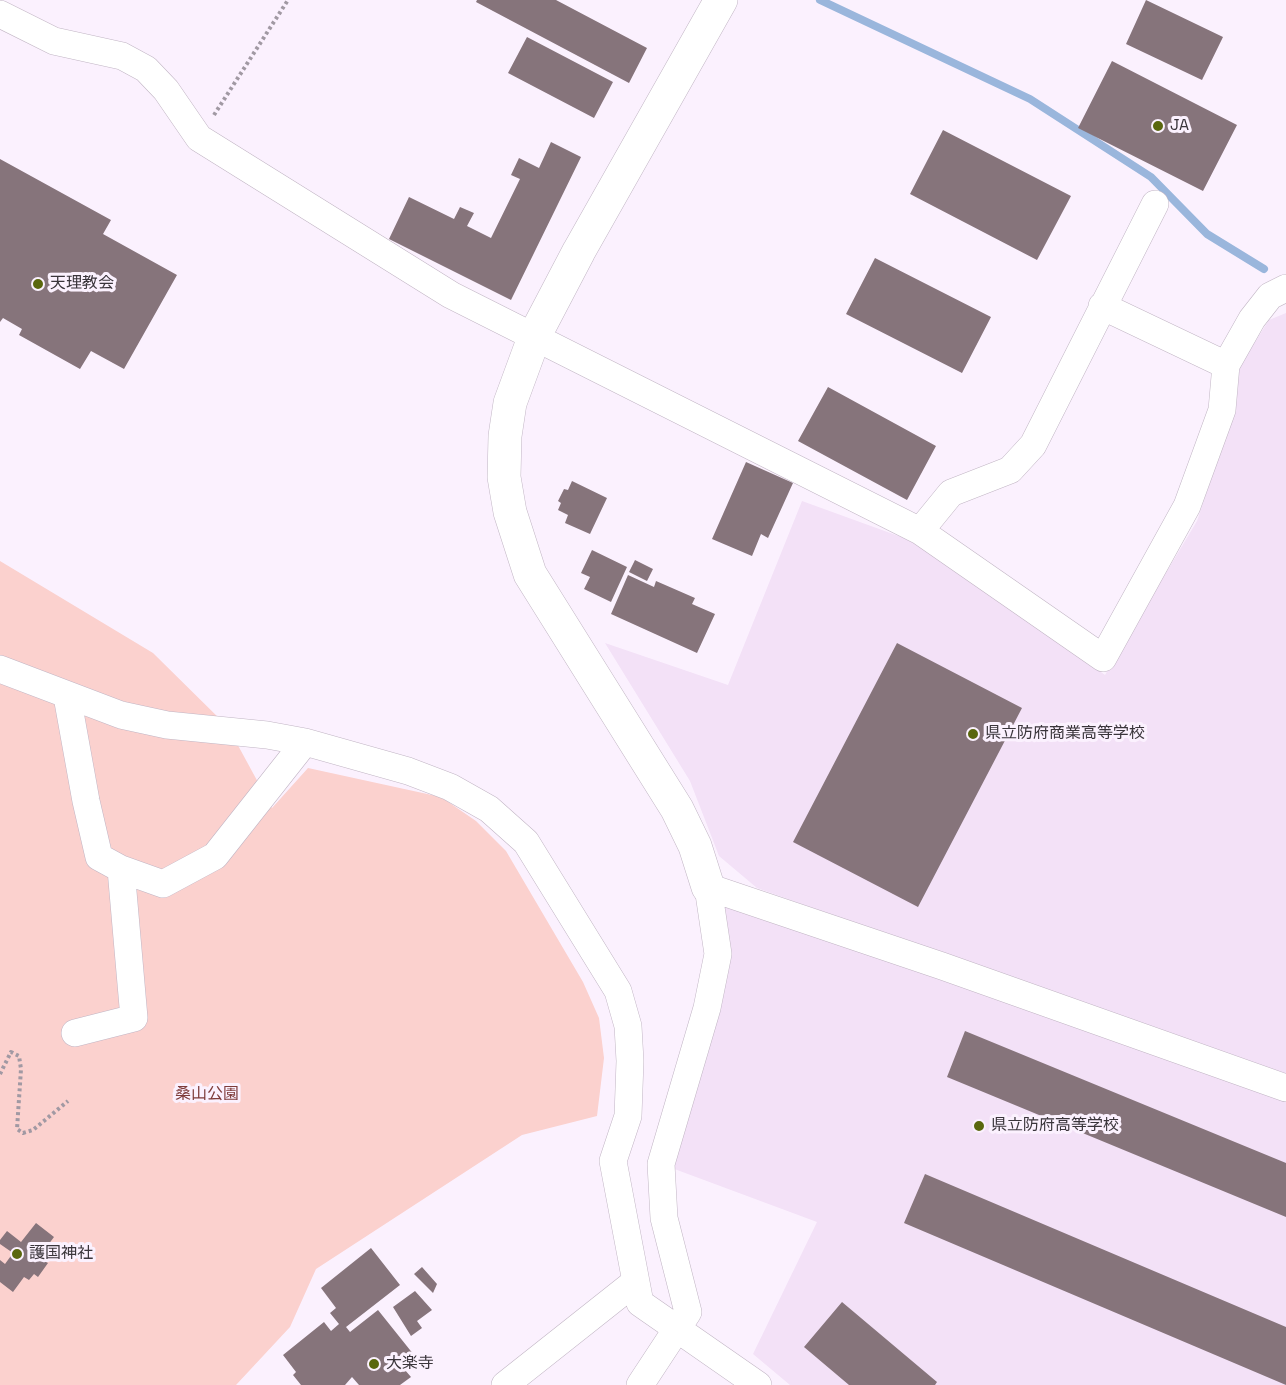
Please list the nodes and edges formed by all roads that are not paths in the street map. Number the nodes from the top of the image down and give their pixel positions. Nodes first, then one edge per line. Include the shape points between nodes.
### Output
1 (721, 0) edge
2 (0, 14) edge
3 (1155, 204) dead end
4 (1286, 288) edge
5 (1102, 306) junction
6 (536, 335) junction
7 (1226, 365) junction
8 (921, 531) junction
9 (0, 669) edge
10 (67, 696) junction
11 (305, 742) junction
12 (121, 869) junction
13 (708, 887) junction
14 (75, 1033) dead end
15 (1286, 1088) edge
16 (635, 1282) junction
17 (680, 1328) junction
18 (505, 1385) edge
19 (640, 1385) edge
20 (758, 1385) edge

1 - 6 street
2 - 6 street via 54,41 122,56 146,69 166,90 199,138 451,295
3 - 5 street
4 - 7 street via 1270,296 1252,319
5 - 7 street
5 - 8 street via 1033,445 1010,470 951,493
6 - 8 street via 745,445
6 - 13 street via 510,403 505,436 504,477 510,512 530,574 676,809 695,846
7 - 8 street via 1222,410 1186,506 1103,658
9 - 10 street
10 - 11 street via 121,715 167,725
10 - 12 street via 99,857
11 - 12 street via 215,856 163,884
11 - 16 street via 408,771 450,787 489,809 526,842 618,991 628,1026 630,1061 628,1116 613,1161
12 - 14 street via 134,1018
13 - 15 street
13 - 17 street via 718,954 707,1008 661,1164 664,1218 688,1312
16 - 17 street via 640,1303
16 - 18 street
17 - 19 street
17 - 20 street

